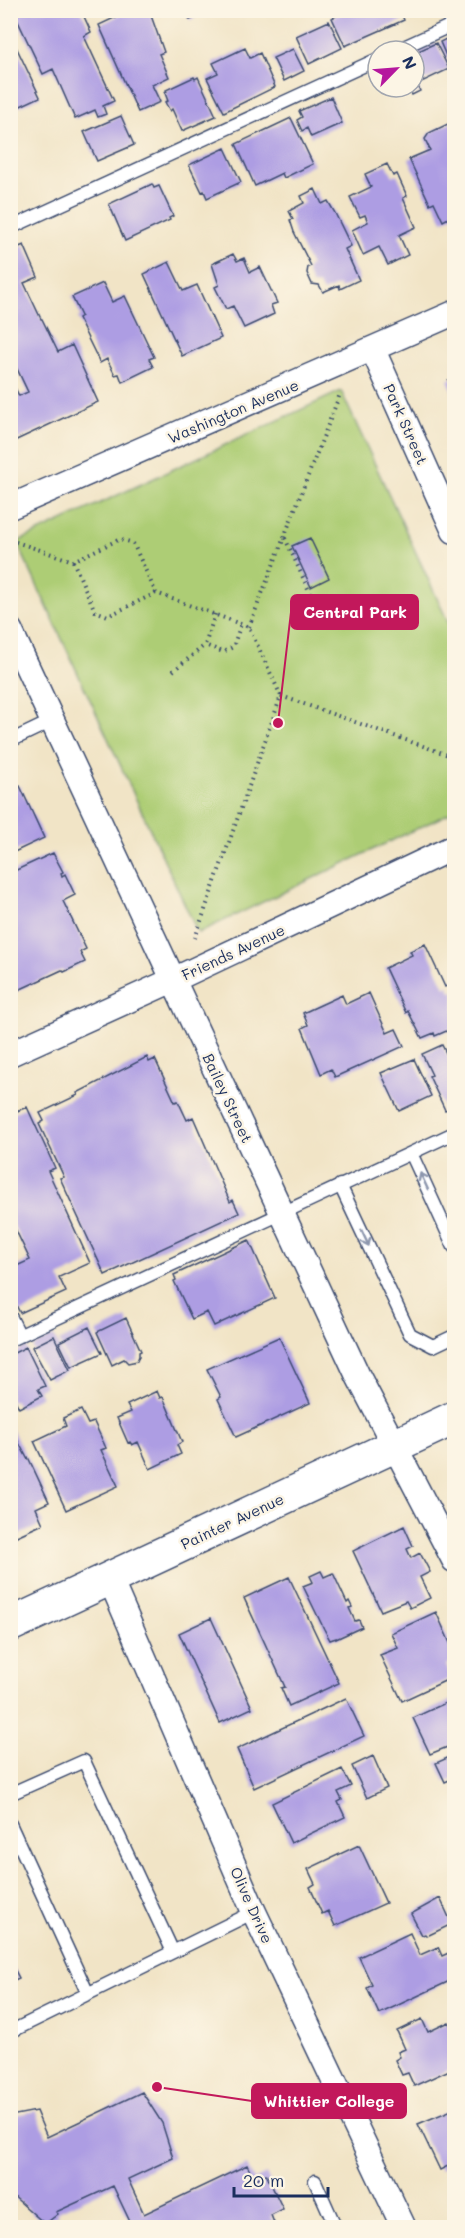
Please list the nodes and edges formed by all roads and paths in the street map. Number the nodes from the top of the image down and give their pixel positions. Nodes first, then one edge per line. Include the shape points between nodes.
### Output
1 (454, 24) edge
2 (421, 39) edge
3 (366, 65) edge
4 (10, 228) edge
5 (454, 313) edge
6 (373, 350) junction
7 (341, 391) dead end
8 (10, 507) edge
9 (454, 531) edge
10 (285, 537) junction
11 (10, 540) edge
12 (73, 561) junction
13 (156, 593) junction
14 (310, 593) dead end
15 (215, 615) junction
16 (241, 624) junction
17 (249, 627) junction
18 (10, 630) edge
19 (205, 645) junction
20 (173, 671) dead end
21 (281, 696) junction
22 (52, 722) junction
23 (10, 741) edge
24 (454, 757) edge
25 (454, 847) edge
26 (173, 980) junction
27 (10, 1054) edge
28 (454, 1133) edge
29 (411, 1153) junction
30 (340, 1185) junction
31 (281, 1213) junction
32 (454, 1247) edge
33 (10, 1316) edge
34 (454, 1336) edge
35 (15, 1338) edge
36 (454, 1418) edge
37 (396, 1445) junction
38 (454, 1560) edge
39 (110, 1579) junction
40 (10, 1625) edge
41 (10, 1794) edge
42 (10, 1824) edge
43 (254, 1912) junction
44 (173, 1952) junction
45 (88, 1994) junction
46 (10, 2032) edge
47 (315, 2181) dead end
48 (336, 2228) edge
49 (404, 2228) edge

1 - 2 lane
3 - 4 lane
5 - 6 street, Washington Avenue
6 - 8 street, Washington Avenue
6 - 9 street, Park Street
7 - 10 path
10 - 14 path
10 - 17 path
11 - 12 path
12 - 13 path via 120,539 133,543
12 - 13 path via 95,611 108,616
13 - 15 path
15 - 16 path
15 - 19 path
16 - 17 path
16 - 19 path via 233,647 223,652
17 - 21 path
18 - 22 street, Bailey Street
19 - 20 path
21 - 24 path
21 - 26 path via 198,933
22 - 23 lane
22 - 26 street, Bailey Street
25 - 26 street, Friends Avenue
26 - 27 street, Friends Avenue
26 - 31 street, Bailey Street
28 - 29 lane
29 - 30 lane
32 -> 29 lane
30 - 31 lane
30 -> 34 lane via 410,1334 433,1346
31 - 35 lane
31 - 37 street, Bailey Street via 372,1405
33 - 35 lane
36 - 37 main road, Painter Avenue
37 - 38 street, Bailey Street
37 - 39 main road, Painter Avenue
39 - 40 main road, Painter Avenue
39 - 43 street, Olive Drive
41 - 44 lane via 84,1761
42 - 45 lane
43 - 44 lane
43 - 49 street, Olive Drive
44 - 45 lane
45 - 46 lane
47 - 48 lane

